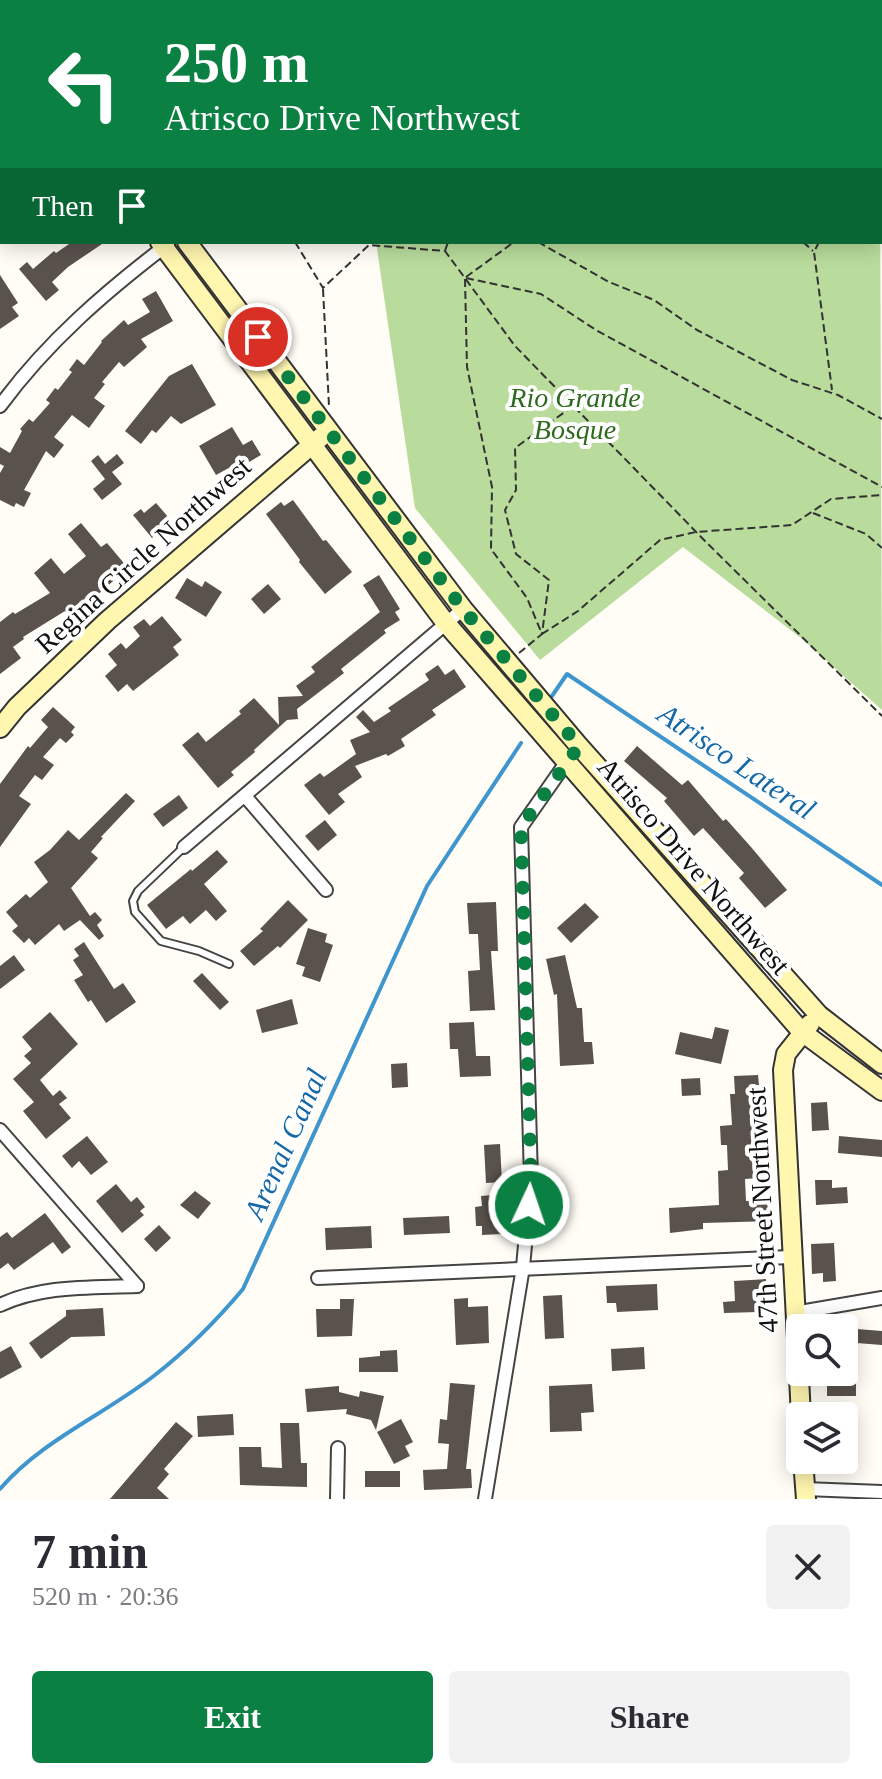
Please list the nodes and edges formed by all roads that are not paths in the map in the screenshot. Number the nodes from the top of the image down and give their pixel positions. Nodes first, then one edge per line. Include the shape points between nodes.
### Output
1 (165, 244) edge
2 (189, 244) edge
3 (0, 382) edge
4 (9, 393) junction
5 (0, 406) edge
6 (330, 431) junction
7 (311, 444) junction
8 (463, 609) junction
9 (445, 622) junction
10 (0, 728) edge
11 (579, 746) junction
12 (566, 763) junction
13 (245, 796) junction
14 (184, 847) joint
15 (326, 890) dead end
16 (229, 964) dead end
17 (819, 1015) junction
18 (802, 1032) junction
19 (882, 1064) edge
20 (882, 1091) edge
21 (0, 1130) edge
22 (790, 1257) junction
23 (523, 1267) junction
24 (318, 1278) dead end
25 (882, 1298) edge
26 (0, 1305) edge
27 (794, 1313) junction
28 (800, 1402) edge
29 (338, 1448) dead end
30 (804, 1474) edge
31 (882, 1492) edge
32 (806, 1494) edge
33 (337, 1499) edge
34 (485, 1499) edge

1 - 4 street via 61,334
1 - 7 main road, Atrisco Drive Northwest
2 - 6 main road, Atrisco Drive Northwest
3 - 4 street
4 - 5 street
6 - 7 main road, Regina Circle Northwest
6 - 8 main road, Atrisco Drive Northwest
7 - 9 main road, Atrisco Drive Northwest
7 - 10 main road, Regina Circle Northwest via 107,621
8 - 9 street
8 - 11 main road, Atrisco Drive Northwest
9 - 12 main road, Atrisco Drive Northwest
9 - 13 street
11 - 12 street
11 - 17 main road, Atrisco Drive Northwest
12 - 18 main road, Atrisco Drive Northwest
12 - 23 street via 521,827 531,1179
13 - 14 street
13 - 15 street
14 - 16 lane via 138,891 135,912 161,941
17 - 18 main road, 47th Street Northwest
17 - 19 main road, Atrisco Drive Northwest
18 - 20 main road, Atrisco Drive Northwest
18 - 22 main road, 47th Street Northwest via 786,1054 783,1070
21 - 26 street via 137,1286 50,1290
22 - 23 street
22 - 27 main road, 47th Street Northwest
23 - 24 street
23 - 34 street
25 - 27 street
27 - 28 main road, 47th Street Northwest
29 - 33 street
30 - 32 main road
31 - 32 street

